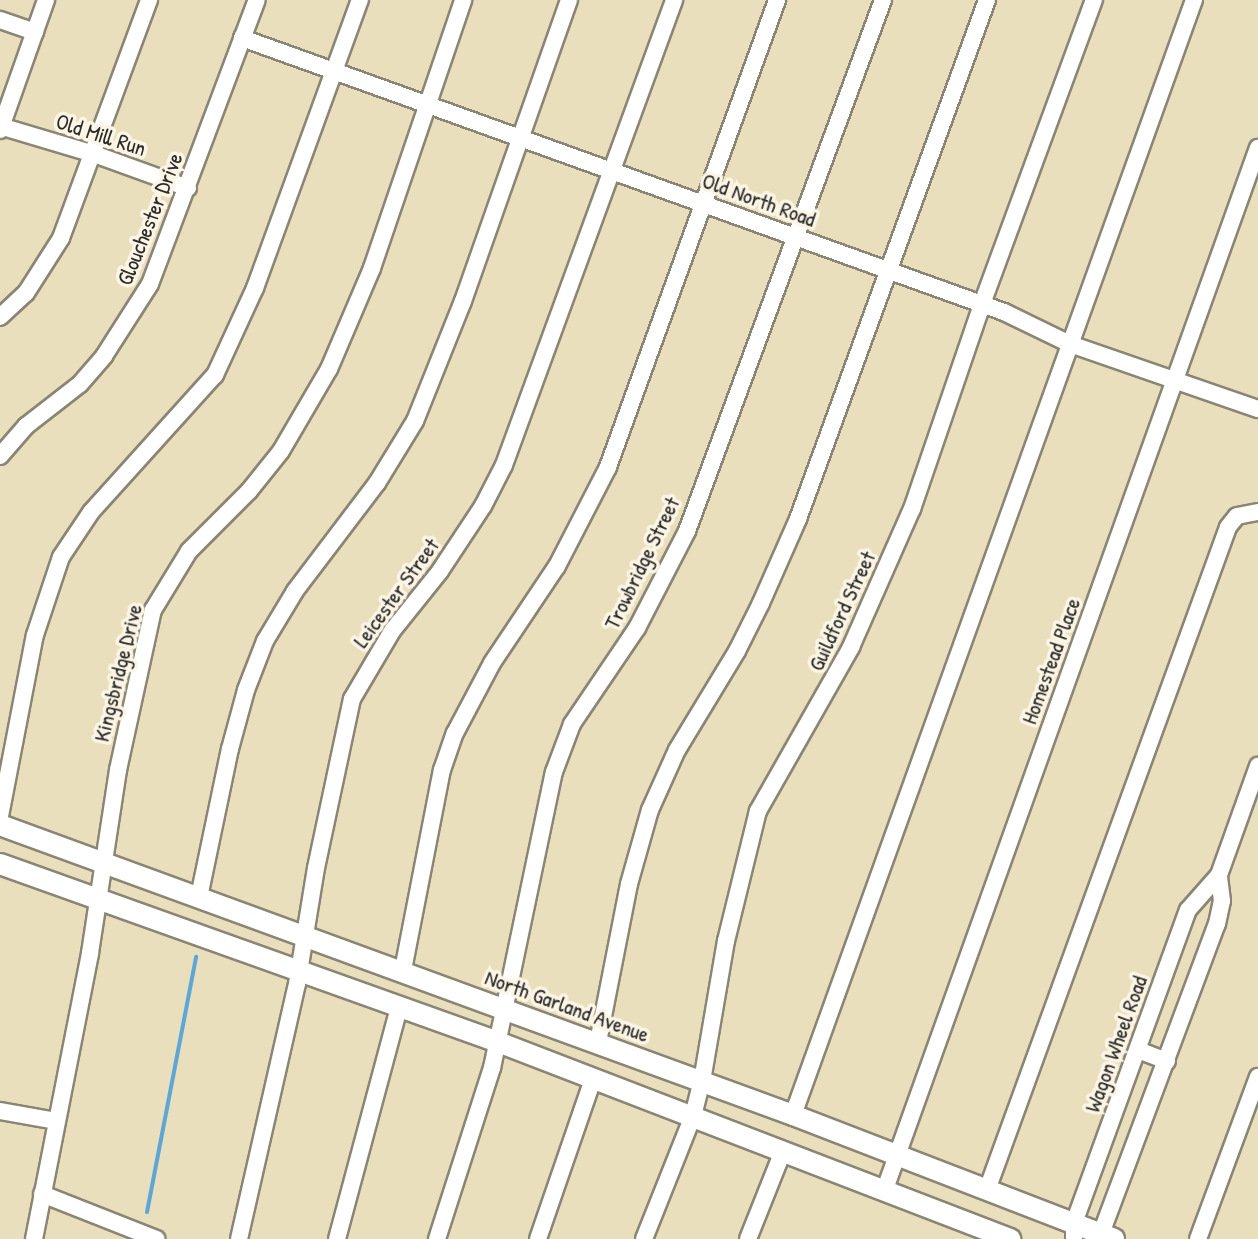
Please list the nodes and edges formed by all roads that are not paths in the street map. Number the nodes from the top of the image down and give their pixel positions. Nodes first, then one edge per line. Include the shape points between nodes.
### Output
1 (46, 0) edge
2 (149, 0) edge
3 (257, 0) edge
4 (360, 0) edge
5 (463, 0) edge
6 (569, 0) edge
7 (674, 0) edge
8 (777, 0) edge
9 (883, 0) edge
10 (987, 0) edge
11 (1094, 0) edge
12 (1194, 0) edge
13 (0, 20) edge
14 (35, 32) junction
15 (242, 38) junction
16 (334, 71) junction
17 (426, 104) junction
18 (1, 127) edge
19 (520, 138) junction
20 (1258, 148) edge
21 (94, 154) junction
22 (611, 170) junction
23 (188, 188) junction
24 (704, 204) junction
25 (796, 237) junction
26 (889, 270) junction
27 (982, 304) junction
28 (0, 317) edge
29 (1070, 344) junction
30 (1174, 381) junction
31 (1258, 409) edge
32 (0, 456) edge
33 (1258, 512) edge
34 (1258, 766) edge
35 (0, 816) edge
36 (0, 825) edge
37 (103, 862) junction
38 (0, 864) edge
39 (1219, 875) junction
40 (199, 897) junction
41 (98, 901) junction
42 (306, 935) junction
43 (403, 970) junction
44 (299, 973) junction
45 (399, 1008) junction
46 (504, 1008) junction
47 (498, 1042) junction
48 (598, 1042) junction
49 (1138, 1050) junction
50 (1167, 1061) junction
51 (1258, 1077) edge
52 (593, 1079) junction
53 (702, 1081) junction
54 (0, 1111) edge
55 (793, 1115) junction
56 (693, 1116) junction
57 (56, 1121) junction
58 (783, 1151) junction
59 (897, 1155) junction
60 (885, 1189) junction
61 (987, 1190) junction
62 (42, 1194) junction
63 (1074, 1231) edge
64 (1106, 1238) edge
65 (34, 1239) edge
66 (156, 1239) edge
67 (239, 1239) edge
68 (337, 1239) edge
69 (437, 1239) edge
70 (538, 1239) edge
71 (644, 1239) edge
72 (748, 1239) edge
73 (1010, 1239) edge
74 (1198, 1239) edge

1 - 14 street
2 - 21 street
3 - 15 street, Glouchester Drive
4 - 16 street
5 - 17 street, Kingsbridge Drive
6 - 19 street
7 - 22 street, Leicester Street
8 - 24 street
9 - 25 street, Trowbridge Street
10 - 26 street
11 - 27 street, Guildford Street
12 - 29 street
13 - 14 street
14 - 18 street
15 - 16 street, Old North Road
15 - 23 street, Glouchester Drive
16 - 17 street, Old North Road
16 - 35 street via 255,288 215,375 91,512 61,557 35,635
17 - 19 street, Old North Road
17 - 37 street, Kingsbridge Drive via 372,268 305,415 249,491 189,551 153,610
18 - 21 street, Old Mill Run
19 - 22 street, Old North Road
19 - 40 street via 415,421 265,641 230,749
20 - 30 street, Homestead Place
21 - 23 street, Old Mill Run
21 - 28 street via 43,271
22 - 24 street, Old North Road
22 - 42 street, Leicester Street via 504,465 483,506 392,631 352,699
23 - 32 street, Glouchester Drive via 150,284 104,356
24 - 25 street, Old North Road
24 - 43 street via 595,495 455,733 442,770
25 - 26 street, Old North Road
25 - 46 street, Trowbridge Street via 687,531 637,628 572,724 535,848
26 - 27 street, Old North Road
26 - 48 street via 783,556 650,810 629,884
27 - 29 street, Old North Road
27 - 53 street, Guildford Street via 912,509 876,595 828,692 758,811 726,941
29 - 30 street, Old North Road
29 - 55 street
30 - 31 street, Old North Road
30 - 59 street, Homestead Place
33 - 61 street via 1237,516 1228,527
34 - 39 street, Wagon Wheel Road
36 - 37 main road, North Garland Avenue
37 - 40 main road, North Garland Avenue
37 - 41 street, Kingsbridge Drive
38 - 41 main road
39 - 49 street, Wagon Wheel Road via 1188,910
39 - 50 street, Wagon Wheel Road via 1222,901 1217,924
40 - 42 main road, North Garland Avenue
41 - 44 main road
41 - 57 street, Kingsbridge Drive
42 - 43 main road, North Garland Avenue
42 - 44 street, Leicester Street
43 - 46 main road, North Garland Avenue
44 - 45 main road
44 - 67 street, Leicester Street
45 - 47 main road
45 - 68 street
46 - 47 street, Trowbridge Street
46 - 48 main road, North Garland Avenue
47 - 52 main road
47 - 69 street, Trowbridge Street
48 - 53 main road, North Garland Avenue
49 - 50 street
49 - 63 street, Wagon Wheel Road
50 - 64 street, Wagon Wheel Road
51 - 74 street
52 - 56 main road
52 - 70 street
53 - 55 main road, North Garland Avenue
53 - 56 street, Guildford Street
54 - 57 street
55 - 59 main road, North Garland Avenue
56 - 58 main road
56 - 71 street, Guildford Street
57 - 62 street, Kingsbridge Drive
58 - 60 main road
58 - 72 street
59 - 60 street, Homestead Place
59 - 61 main road, North Garland Avenue
60 - 73 main road
61 - 63 main road, North Garland Avenue
62 - 65 street, Kingsbridge Drive
62 - 66 street
63 - 64 main road, North Garland Avenue

